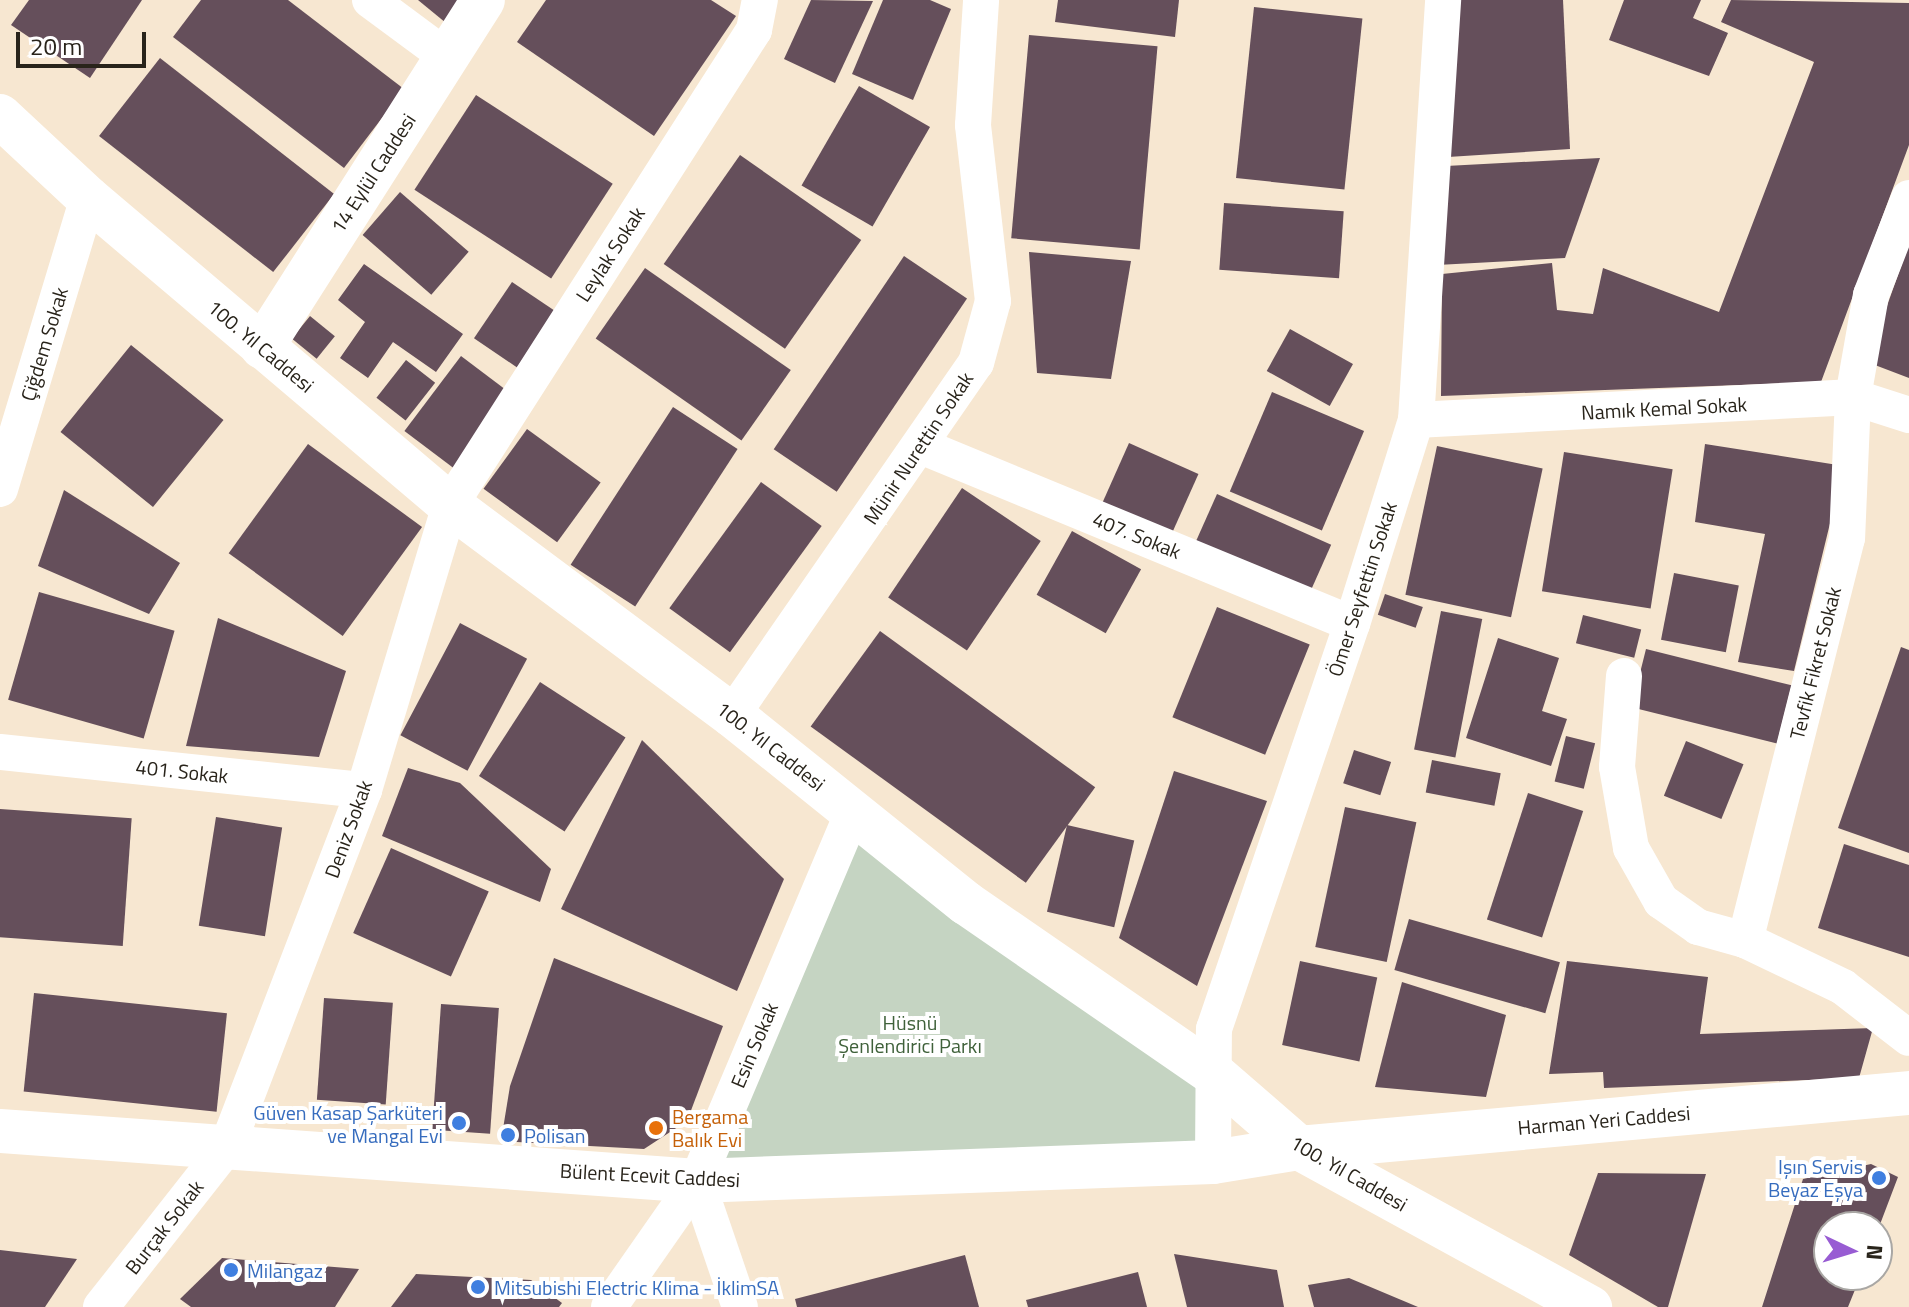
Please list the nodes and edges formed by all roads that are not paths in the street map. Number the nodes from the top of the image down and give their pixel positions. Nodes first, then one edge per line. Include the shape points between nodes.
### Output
1 (370, 0) edge
2 (483, 0) edge
3 (760, 0) edge
4 (981, 0) edge
5 (1443, 0) edge
6 (447, 57) junction
7 (0, 116) edge
8 (88, 198) junction
9 (1909, 198) edge
10 (262, 347) junction
11 (1853, 397) junction
12 (1909, 415) edge
13 (1416, 420) junction
14 (921, 446) junction
15 (0, 489) edge
16 (450, 505) junction
17 (1352, 624) junction
18 (1624, 676) dead end
19 (732, 715) junction
20 (0, 752) edge
21 (364, 790) junction
22 (853, 811) junction
23 (1745, 940) junction
24 (1909, 1038) edge
25 (1214, 1074) junction
26 (1909, 1093) edge
27 (0, 1131) edge
28 (227, 1147) junction
29 (1299, 1148) junction
30 (1213, 1162) junction
31 (697, 1181) junction
32 (101, 1307) edge
33 (609, 1307) edge
34 (740, 1307) edge
35 (1590, 1307) edge

1 - 6 street
2 - 6 street, 14 Eylül Caddesi
3 - 16 street, Leylak Sokak via 754,30
4 - 14 street, Münir Nurettin Sokak via 973,125 993,301 976,363
5 - 13 street, Ömer Seyfettin Sokak
6 - 10 street, 14 Eylül Caddesi
7 - 8 street, 100. Yıl Caddesi
8 - 10 street, 100. Yıl Caddesi
8 - 15 street, Çiğdem Sokak
9 - 11 street, Tevfik Fikret Sokak via 1871,295
10 - 16 street, 100. Yıl Caddesi
11 - 12 street, Namık Kemal Sokak
11 - 13 street, Namık Kemal Sokak
11 - 23 street, Tevfik Fikret Sokak via 1847,538
13 - 17 street, Ömer Seyfettin Sokak
14 - 17 street, 407. Sokak
14 - 19 street, Münir Nurettin Sokak
16 - 19 street, 100. Yıl Caddesi
16 - 21 street, Deniz Sokak
17 - 25 street, Ömer Seyfettin Sokak via 1214,1029
18 - 23 street via 1617,767 1631,848 1661,901 1698,927
19 - 22 street, 100. Yıl Caddesi
20 - 21 street, 401. Sokak
21 - 28 street, Deniz Sokak
22 - 25 street, 100. Yıl Caddesi via 966,903
22 - 31 street, Esin Sokak
23 - 24 street via 1843,987
25 - 29 street, 100. Yıl Caddesi
25 - 30 street, Ömer Seyfettin Sokak
26 - 29 street, Harman Yeri Caddesi
27 - 28 street, Bülent Ecevit Caddesi
28 - 31 street, Bülent Ecevit Caddesi
28 - 32 street, Burçak Sokak
29 - 30 street, Bülent Ecevit Caddesi
29 - 35 street, 100. Yıl Caddesi
30 - 31 street, Bülent Ecevit Caddesi
31 - 33 street, Esin Sokak
31 - 34 street

